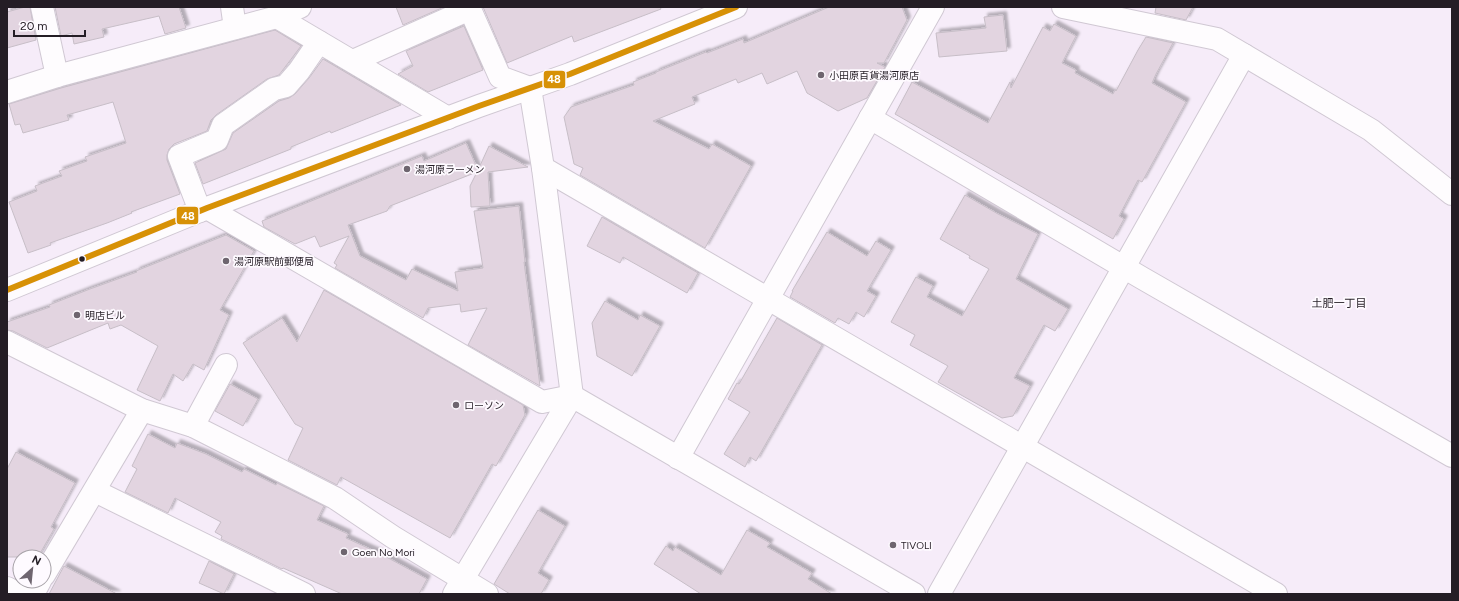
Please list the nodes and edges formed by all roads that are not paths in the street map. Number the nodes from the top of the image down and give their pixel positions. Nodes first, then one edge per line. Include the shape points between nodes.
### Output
1 (42, 7) edge
2 (300, 7) edge
3 (736, 7) edge
4 (933, 7) edge
5 (1063, 7) edge
6 (470, 8) edge
7 (233, 17) edge
8 (278, 17) junction
9 (319, 42) junction
10 (1244, 55) junction
11 (352, 61) junction
12 (57, 76) junction
13 (530, 88) junction
14 (7, 92) edge
15 (448, 118) junction
16 (870, 118) junction
17 (543, 168) junction
18 (1452, 194) edge
19 (203, 210) junction
20 (1124, 268) junction
21 (7, 290) edge
22 (768, 299) junction
23 (7, 342) edge
24 (226, 365) dead end
25 (572, 396) junction
26 (142, 410) junction
27 (193, 426) junction
28 (1022, 446) junction
29 (1452, 456) edge
30 (678, 458) junction
31 (95, 491) junction
32 (52, 562) edge
33 (458, 587) edge
34 (7, 588) edge
35 (18, 594) edge
36 (304, 594) edge
37 (487, 594) edge
38 (914, 594) edge
39 (939, 594) edge
40 (1276, 594) edge

1 - 12 street
2 - 8 street
3 - 13 street
4 - 16 street
5 - 10 street via 1217,39
6 - 11 street
6 - 13 street via 500,77
7 - 8 street
7 - 12 street
8 - 9 street
9 - 11 street
9 - 19 street via 286,86 274,90 223,125 217,140 179,156
10 - 18 street via 1371,130
10 - 20 street
11 - 15 street
12 - 14 street
13 - 15 street
13 - 17 street
15 - 19 street
16 - 20 street
16 - 22 street
17 - 22 street
17 - 25 street
19 - 21 street
19 - 25 street via 542,402
20 - 28 street
20 - 29 street
22 - 28 street
22 - 30 street
23 - 26 street
24 - 27 street
25 - 30 street
25 - 33 street
26 - 27 street
26 - 31 street
27 - 33 street via 335,498 393,537
28 - 39 street
28 - 40 street
30 - 38 street
31 - 32 street
31 - 36 street
33 - 37 street
34 - 35 street

